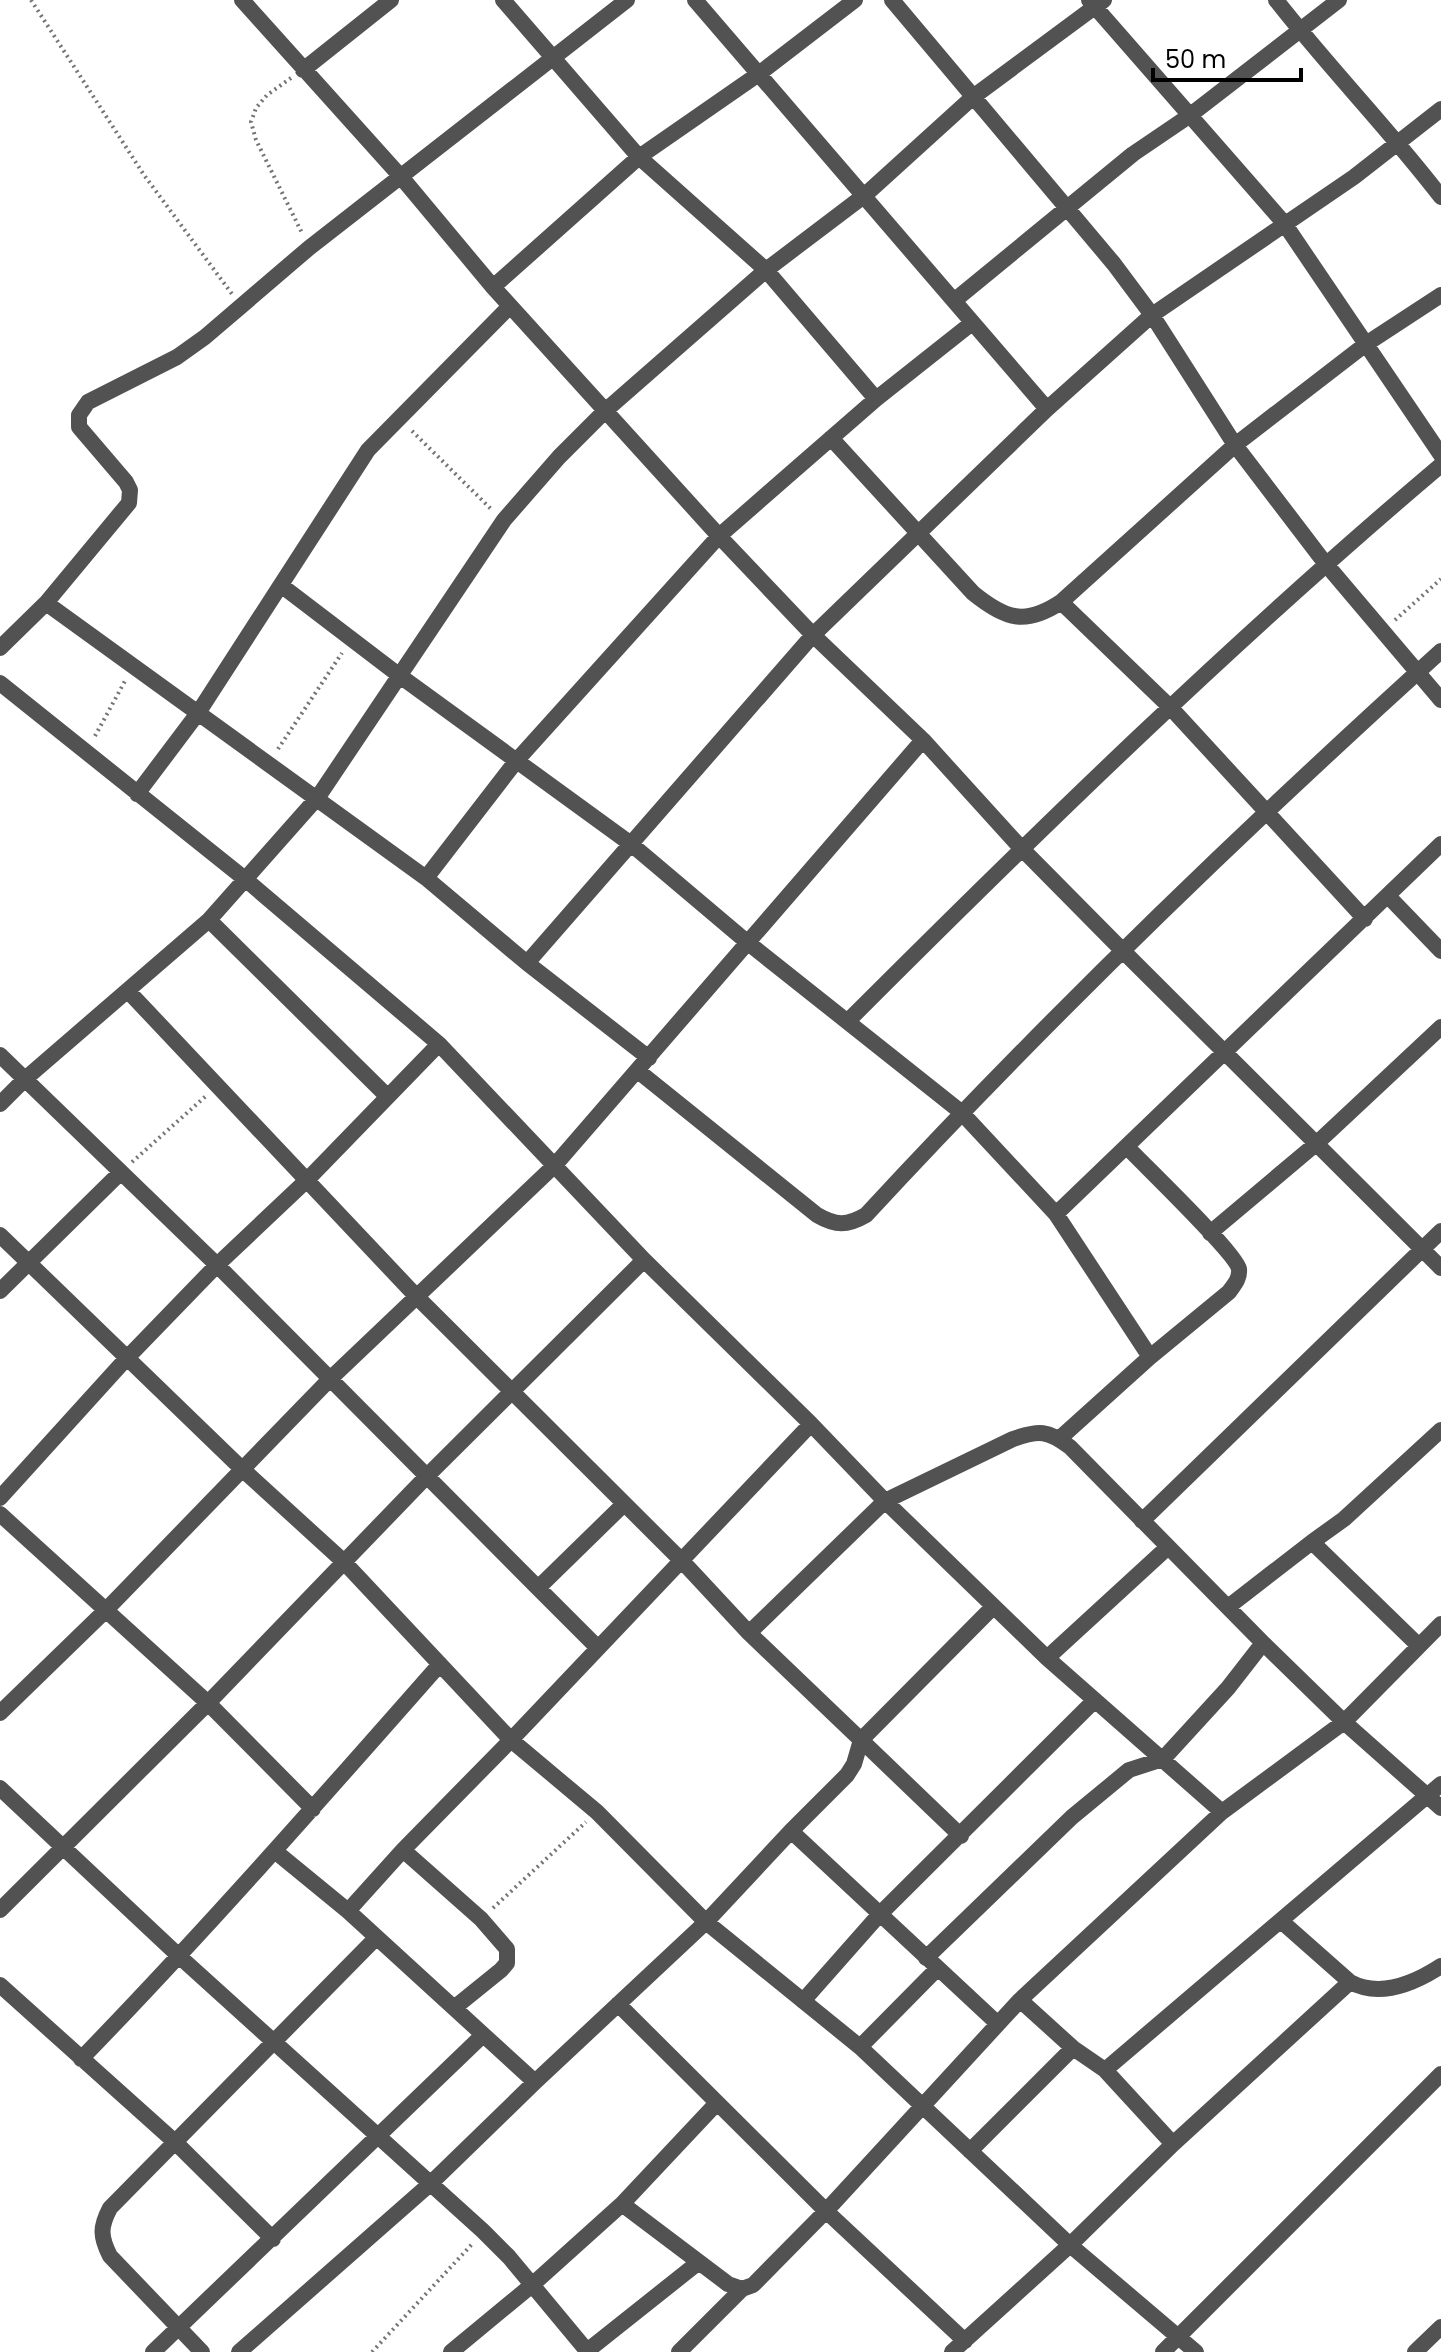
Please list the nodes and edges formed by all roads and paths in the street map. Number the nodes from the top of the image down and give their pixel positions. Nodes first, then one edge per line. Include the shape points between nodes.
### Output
1 (31, 0) edge
2 (242, 0) edge
3 (391, 0) edge
4 (503, 0) edge
5 (627, 0) edge
6 (695, 0) edge
7 (855, 0) edge
8 (892, 0) edge
9 (1276, 0) edge
10 (1339, 0) edge
11 (1096, 2) edge
12 (1301, 31) junction
13 (552, 58) junction
14 (303, 70) junction
15 (760, 73) junction
16 (973, 97) junction
17 (1441, 109) edge
18 (1189, 116) junction
19 (1399, 142) junction
20 (639, 157) junction
21 (402, 178) junction
22 (865, 195) junction
23 (1441, 197) edge
24 (1068, 208) junction
25 (1284, 223) junction
26 (309, 248) junction
27 (766, 270) junction
28 (493, 287) junction
29 (1441, 295) edge
30 (955, 300) junction
31 (240, 305) junction
32 (510, 306) junction
33 (1152, 315) junction
34 (972, 323) junction
35 (1366, 344) junction
36 (876, 399) junction
37 (1047, 409) junction
38 (605, 411) junction
39 (399, 418) junction
40 (831, 438) junction
41 (1235, 445) junction
42 (1441, 455) edge
43 (1441, 465) edge
44 (504, 520) junction
45 (917, 534) junction
46 (719, 536) junction
47 (1325, 563) junction
48 (1441, 579) edge
49 (282, 586) junction
50 (1061, 602) junction
51 (46, 603) junction
52 (1383, 631) junction
53 (813, 635) junction
54 (353, 638) junction
55 (0, 648) edge
56 (1441, 651) edge
57 (134, 665) junction
58 (1418, 672) junction
59 (400, 676) junction
60 (0, 683) edge
61 (1441, 700) edge
62 (1170, 707) junction
63 (198, 713) junction
64 (923, 740) junction
65 (86, 752) junction
66 (517, 760) junction
67 (269, 763) junction
68 (137, 794) junction
69 (318, 797) junction
70 (1265, 811) junction
71 (631, 844) junction
72 (1441, 844) edge
73 (1021, 848) junction
74 (426, 878) junction
75 (245, 879) junction
76 (1388, 896) junction
77 (1365, 919) junction
78 (209, 920) junction
79 (747, 942) junction
80 (1441, 951) edge
81 (1124, 952) junction
82 (527, 963) junction
83 (128, 991) junction
84 (848, 1021) junction
85 (1441, 1027) edge
86 (439, 1044) junction
87 (1224, 1049) junction
88 (0, 1055) edge
89 (643, 1064) junction
90 (25, 1079) junction
91 (217, 1087) junction
92 (387, 1096) junction
93 (0, 1104) edge
94 (961, 1112) junction
95 (1317, 1143) junction
96 (1127, 1147) junction
97 (555, 1165) junction
98 (121, 1172) junction
99 (307, 1180) junction
100 (1056, 1214) junction
101 (1441, 1231) edge
102 (1210, 1233) junction
103 (0, 1235) edge
104 (1422, 1250) junction
105 (644, 1260) junction
106 (29, 1262) junction
107 (217, 1265) junction
108 (1441, 1268) edge
109 (0, 1291) edge
110 (417, 1297) junction
111 (1150, 1357) junction
112 (126, 1359) junction
113 (329, 1380) junction
114 (513, 1392) junction
115 (811, 1424) junction
116 (1441, 1430) edge
117 (1059, 1439) junction
118 (241, 1468) junction
119 (428, 1475) junction
120 (0, 1498) edge
121 (885, 1501) junction
122 (624, 1504) junction
123 (0, 1514) edge
124 (1142, 1521) junction
125 (1312, 1542) junction
126 (1168, 1547) junction
127 (343, 1561) junction
128 (682, 1561) junction
129 (538, 1588) junction
130 (993, 1607) junction
131 (1228, 1607) junction
132 (104, 1612) junction
133 (1441, 1624) edge
134 (749, 1633) junction
135 (1263, 1643) junction
136 (1419, 1646) junction
137 (598, 1648) junction
138 (1047, 1658) junction
139 (440, 1664) junction
140 (1094, 1701) junction
141 (208, 1703) junction
142 (0, 1713) edge
143 (1344, 1722) junction
144 (511, 1740) junction
145 (861, 1740) junction
146 (1163, 1759) junction
147 (1441, 1784) edge
148 (0, 1788) edge
149 (1427, 1796) junction
150 (1441, 1808) edge
151 (313, 1809) junction
152 (597, 1812) junction
153 (1222, 1812) junction
154 (791, 1831) junction
155 (961, 1836) junction
156 (64, 1847) junction
157 (403, 1850) junction
158 (276, 1852) junction
159 (0, 1910) edge
160 (348, 1911) junction
161 (879, 1915) junction
162 (481, 1919) junction
163 (1281, 1921) junction
164 (706, 1922) junction
165 (376, 1938) junction
166 (180, 1957) junction
167 (931, 1964) junction
168 (1441, 1966) edge
169 (1350, 1982) junction
170 (0, 1985) edge
171 (1020, 2000) junction
172 (803, 2001) junction
173 (618, 2004) junction
174 (454, 2008) junction
175 (997, 2023) junction
176 (483, 2035) junction
177 (272, 2041) junction
178 (860, 2047) junction
179 (1073, 2048) junction
180 (81, 2059) junction
181 (1105, 2070) junction
182 (1441, 2074) edge
183 (535, 2082) junction
184 (716, 2104) junction
185 (921, 2105) junction
186 (375, 2136) junction
187 (175, 2142) junction
188 (1173, 2144) junction
189 (970, 2151) junction
190 (430, 2184) junction
191 (622, 2204) junction
192 (826, 2211) junction
193 (483, 2231) junction
194 (273, 2239) junction
195 (1070, 2245) junction
196 (699, 2262) junction
197 (532, 2285) junction
198 (742, 2289) junction
199 (179, 2326) junction
200 (1441, 2327) edge
201 (1179, 2337) junction
202 (958, 2347) edge
203 (587, 2351) edge
204 (153, 2352) edge
205 (202, 2352) edge
206 (239, 2352) edge
207 (372, 2352) edge
208 (451, 2352) edge
209 (679, 2352) edge
210 (1163, 2352) edge
211 (1196, 2352) edge
212 (1415, 2352) edge

1 - 31 path via 144,175
2 - 14 street
3 - 14 street
4 - 13 street
5 - 13 street
6 - 15 street
7 - 15 street
8 - 16 street
9 - 12 street
10 - 12 street
11 - 16 street
11 - 18 street
12 - 18 street
12 - 19 street
13 - 20 street
13 - 21 street
14 - 21 street
14 - 26 path via 267,95 251,122
15 - 20 street
15 - 22 street
16 - 22 street
16 - 24 street
17 - 19 street
18 - 24 street
18 - 25 street
19 - 23 street
19 - 25 street
20 - 27 street
20 - 28 street
21 - 26 street
21 - 28 street
22 - 27 street
22 - 30 street
24 - 30 street
24 - 33 street
25 - 33 street
25 - 35 street
26 - 31 street
27 - 36 street
27 - 38 street
28 - 32 street
29 - 35 street
30 - 34 street
31 - 51 street via 177,357 82,409 79,427 126,482 129,503
32 - 38 street
32 - 39 street
33 - 37 street
33 - 41 street
34 - 36 street
34 - 37 street
35 - 41 street
35 - 42 street
36 - 40 street
37 - 45 street
38 - 44 street
38 - 46 street
39 - 44 path
39 - 49 street via 345,483
40 - 45 street
40 - 46 street
41 - 47 street
41 - 50 street
43 - 47 street
44 - 59 street
45 - 50 street via 991,608 1021,618 1042,614
45 - 53 street
46 - 53 street
46 - 66 street
47 - 52 street
47 - 62 street
48 - 52 path
49 - 54 street
49 - 63 street
50 - 62 street
51 - 55 street
51 - 57 street
52 - 58 street
53 - 64 street
53 - 71 street
54 - 59 street
54 - 67 path
56 - 58 street
57 - 63 street
57 - 65 path
58 - 61 street
58 - 70 street
59 - 66 street
59 - 69 street
60 - 65 street
62 - 70 street
62 - 73 street
63 - 67 street
63 - 68 street
64 - 73 street
64 - 79 street
65 - 68 street
66 - 71 street
66 - 74 street
67 - 69 street
68 - 75 street
69 - 74 street
69 - 75 street
70 - 77 street
70 - 81 street
71 - 79 street
71 - 82 street
72 - 76 street
73 - 81 street
73 - 84 street
74 - 82 street
75 - 78 street
75 - 86 street
76 - 77 street
76 - 80 street
77 - 87 street
78 - 83 street
78 - 92 street
79 - 84 street
79 - 89 street
81 - 87 street
81 - 94 street
82 - 89 street
83 - 90 street
83 - 91 street
84 - 94 street
85 - 95 street
86 - 92 street
86 - 97 street
87 - 95 street
87 - 96 street
88 - 90 street
89 - 94 street via 817,1215 841,1225 866,1215
89 - 97 street
90 - 93 street
90 - 98 street
91 - 98 path
91 - 99 street
92 - 99 street
94 - 100 street
95 - 102 street
95 - 104 street
96 - 100 street
96 - 102 street
97 - 105 street
97 - 110 street
98 - 106 street
98 - 107 street
99 - 107 street
99 - 110 street
100 - 111 street
101 - 104 street
102 - 111 street via 1236,1262 1236,1282
103 - 106 street
104 - 108 street
104 - 124 street
105 - 114 street
105 - 115 street
106 - 109 street
106 - 112 street
107 - 112 street
107 - 113 street
110 - 113 street
110 - 114 street
111 - 117 street
112 - 118 street
112 - 120 street
113 - 118 street
113 - 119 street
114 - 119 street
114 - 122 street
115 - 121 street
115 - 128 street
116 - 125 street
117 - 121 street via 1033,1432 1013,1439
117 - 124 street
118 - 127 street
118 - 132 street
119 - 127 street
119 - 129 street
121 - 130 street
121 - 134 street
122 - 128 street
122 - 129 street
123 - 132 street
124 - 126 street
125 - 131 street
125 - 136 street
126 - 131 street
126 - 138 street
127 - 139 street
127 - 141 street
128 - 134 street
128 - 137 street
129 - 137 street
130 - 138 street
130 - 145 street
131 - 135 street
132 - 141 street
132 - 142 street
133 - 136 street
134 - 145 street
135 - 143 street
135 - 146 street
136 - 143 street
137 - 144 street
138 - 140 street
139 - 144 street
139 - 151 street
140 - 146 street
140 - 155 street
141 - 151 street
141 - 156 street
143 - 149 street
143 - 153 street
144 - 152 street
144 - 157 street
145 - 154 street via 847,1775
145 - 155 street
146 - 153 street
146 - 167 street via 1129,1770 1072,1817
147 - 149 street
148 - 156 street
149 - 150 street
149 - 163 street
151 - 158 street
152 - 162 path
152 - 164 street
153 - 171 street
154 - 161 street
154 - 164 street
155 - 161 street
156 - 159 street
156 - 166 street
157 - 160 street
157 - 162 street
158 - 160 street
158 - 166 street
160 - 165 street
161 - 167 street
161 - 172 street
162 - 174 street via 507,1949 507,1963
163 - 169 street
163 - 181 street
164 - 172 street
164 - 173 street
165 - 174 street
165 - 177 street
166 - 177 street
166 - 180 street
167 - 175 street
167 - 178 street
168 - 169 street via 1377,1990
169 - 188 street
170 - 180 street
171 - 175 street
171 - 179 street
172 - 178 street
173 - 183 street
173 - 184 street
174 - 176 street
175 - 185 street
176 - 183 street
176 - 186 street
177 - 186 street
177 - 187 street
178 - 185 street
179 - 181 street
179 - 189 street
180 - 187 street
181 - 188 street
182 - 201 street
183 - 190 street
184 - 191 street
184 - 192 street
185 - 189 street
185 - 192 street
186 - 190 street
186 - 194 street
187 - 194 street
187 - 199 street via 110,2208 101,2238 110,2256
188 - 195 street
189 - 195 street
190 - 193 street
190 - 206 street
191 - 196 street
191 - 197 street
192 - 198 street via 770,2270
192 - 202 street
193 - 197 street
193 - 207 path
194 - 199 street
195 - 201 street
195 - 202 street
196 - 198 street
196 - 203 street
197 - 203 street
197 - 208 street
198 - 209 street
199 - 204 street
199 - 205 street
200 - 212 street
201 - 210 street
201 - 211 street

